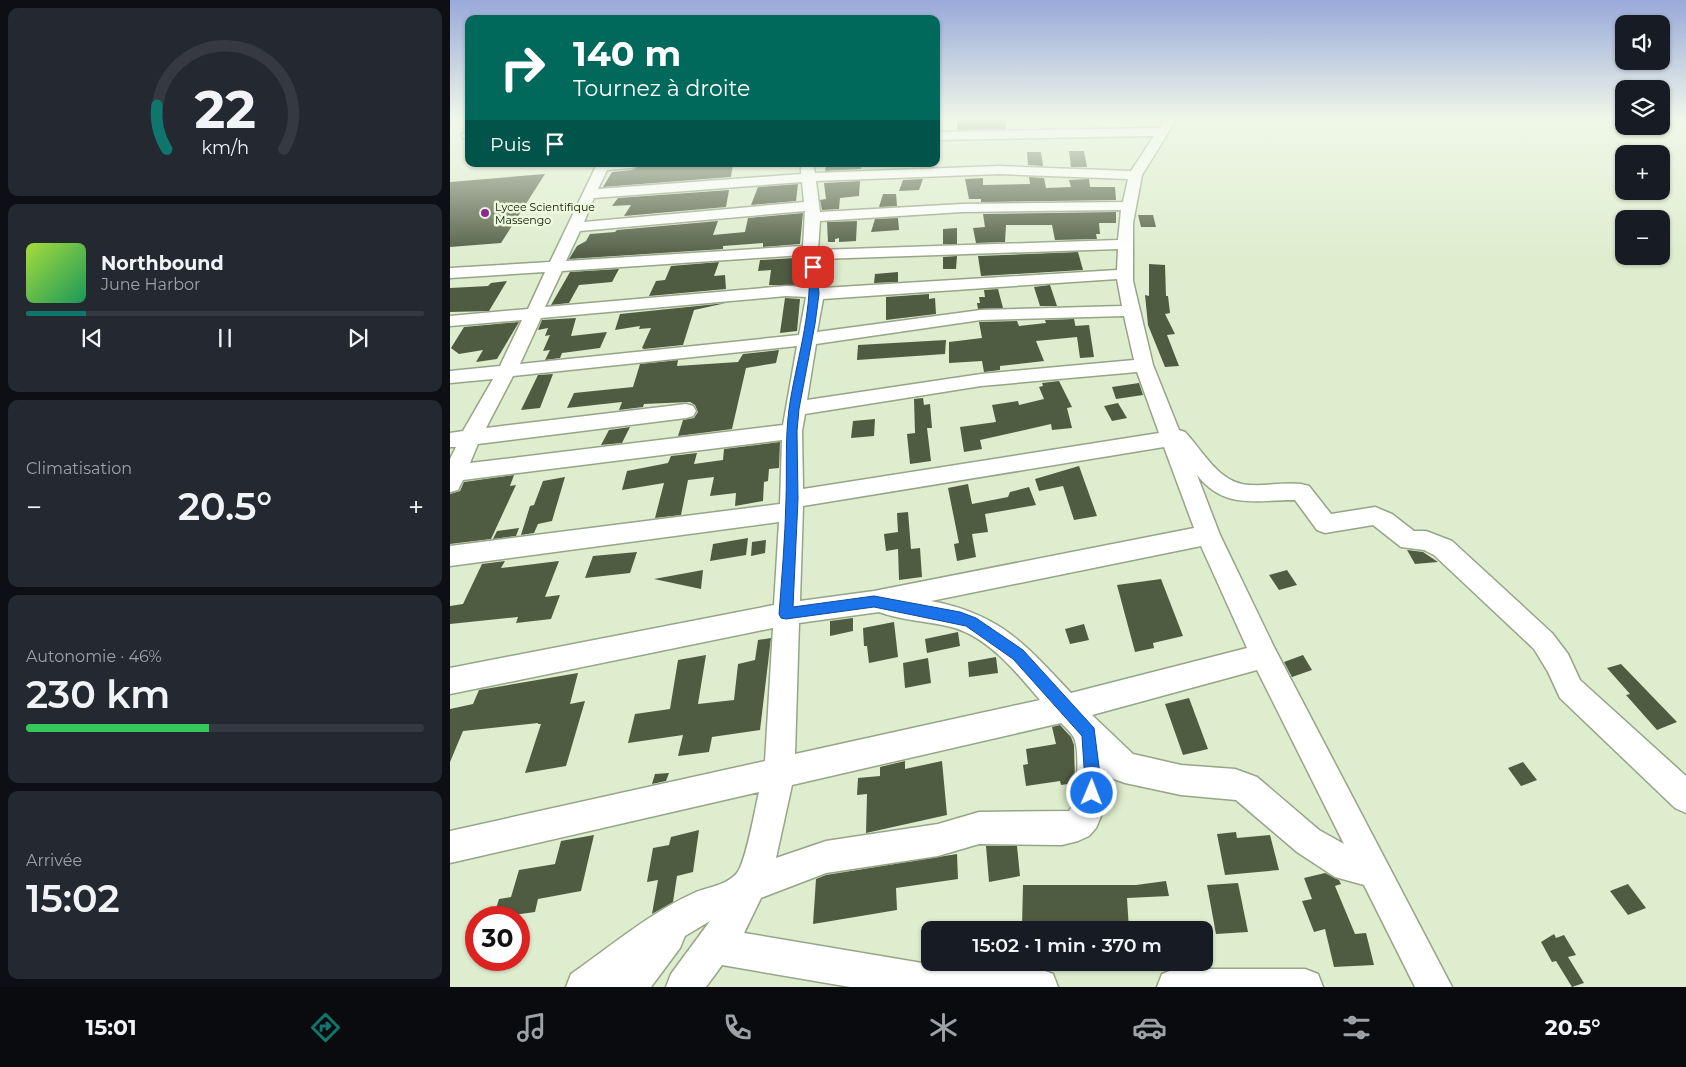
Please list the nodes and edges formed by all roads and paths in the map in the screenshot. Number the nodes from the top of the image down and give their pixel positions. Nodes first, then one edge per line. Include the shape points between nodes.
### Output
1 (1141, 166) edge
2 (601, 167) edge
3 (807, 171) edge
4 (1135, 175) junction
5 (590, 194) junction
6 (1129, 206) junction
7 (812, 211) junction
8 (575, 227) junction
9 (1126, 244) junction
10 (811, 253) junction
11 (556, 267) junction
12 (450, 273) edge
13 (1125, 274) junction
14 (815, 294) junction
15 (1131, 310) junction
16 (535, 313) junction
17 (450, 321) edge
18 (809, 339) junction
19 (1144, 365) junction
20 (507, 370) junction
21 (450, 377) edge
22 (686, 411) dead end
23 (793, 420) junction
24 (1169, 437) junction
25 (460, 439) edge
26 (452, 479) edge
27 (792, 506) junction
28 (1208, 535) junction
29 (450, 556) edge
30 (874, 602) junction
31 (786, 614) junction
32 (1264, 656) junction
33 (450, 681) edge
34 (1065, 708) junction
35 (1089, 733) junction
36 (779, 774) junction
37 (1686, 797) edge
38 (450, 847) edge
39 (1374, 871) junction
40 (749, 885) junction
41 (682, 917) junction
42 (714, 946) junction
43 (932, 985) edge
44 (1212, 986) edge
45 (584, 987) edge
46 (628, 987) edge
47 (684, 987) edge
48 (1040, 987) edge
49 (1175, 987) edge
50 (1305, 987) edge
51 (1434, 987) edge

1 - 4 street
2 - 5 street
3 - 4 street via 1018,170
3 - 5 street
3 - 7 street
4 - 6 street
5 - 8 street
6 - 7 street
6 - 9 street
7 - 8 street
7 - 10 street
8 - 11 street
9 - 10 street
9 - 13 street
10 - 11 street
10 - 14 street
11 - 12 street
11 - 16 street
13 - 14 street
13 - 15 street
14 - 16 street via 786,291
14 - 18 street
15 - 18 street via 981,316
15 - 19 street
16 - 17 street
16 - 20 street
18 - 20 street
18 - 23 street
19 - 23 street via 981,380
19 - 24 street
20 - 21 street
20 - 25 street
22 - 25 street
23 - 26 street
23 - 27 street
24 - 27 street
24 - 28 street
24 - 37 street via 1179,438 1206,475 1222,486 1248,494 1300,492 1326,524 1375,516 1408,540 1426,541 1443,548 1543,641 1570,689
25 - 26 street
27 - 29 street
27 - 31 street
28 - 30 street
28 - 32 street
30 - 31 street
30 - 34 street via 971,622 1018,655
31 - 33 street
31 - 36 street
32 - 34 street
32 - 39 street
34 - 35 street
34 - 36 street
35 - 39 street via 1125,768 1181,780 1235,784 1246,788 1308,841 1347,865
35 - 40 street via 1093,782 1090,804 1085,818 1078,825 1062,829 979,828 938,840 826,857
36 - 38 street
36 - 40 street via 759,860
39 - 51 street
40 - 41 street via 727,900 707,904
40 - 42 street via 730,924
41 - 45 street
41 - 46 street
42 - 43 street
42 - 47 street
43 - 48 street
44 - 49 street
44 - 50 street

